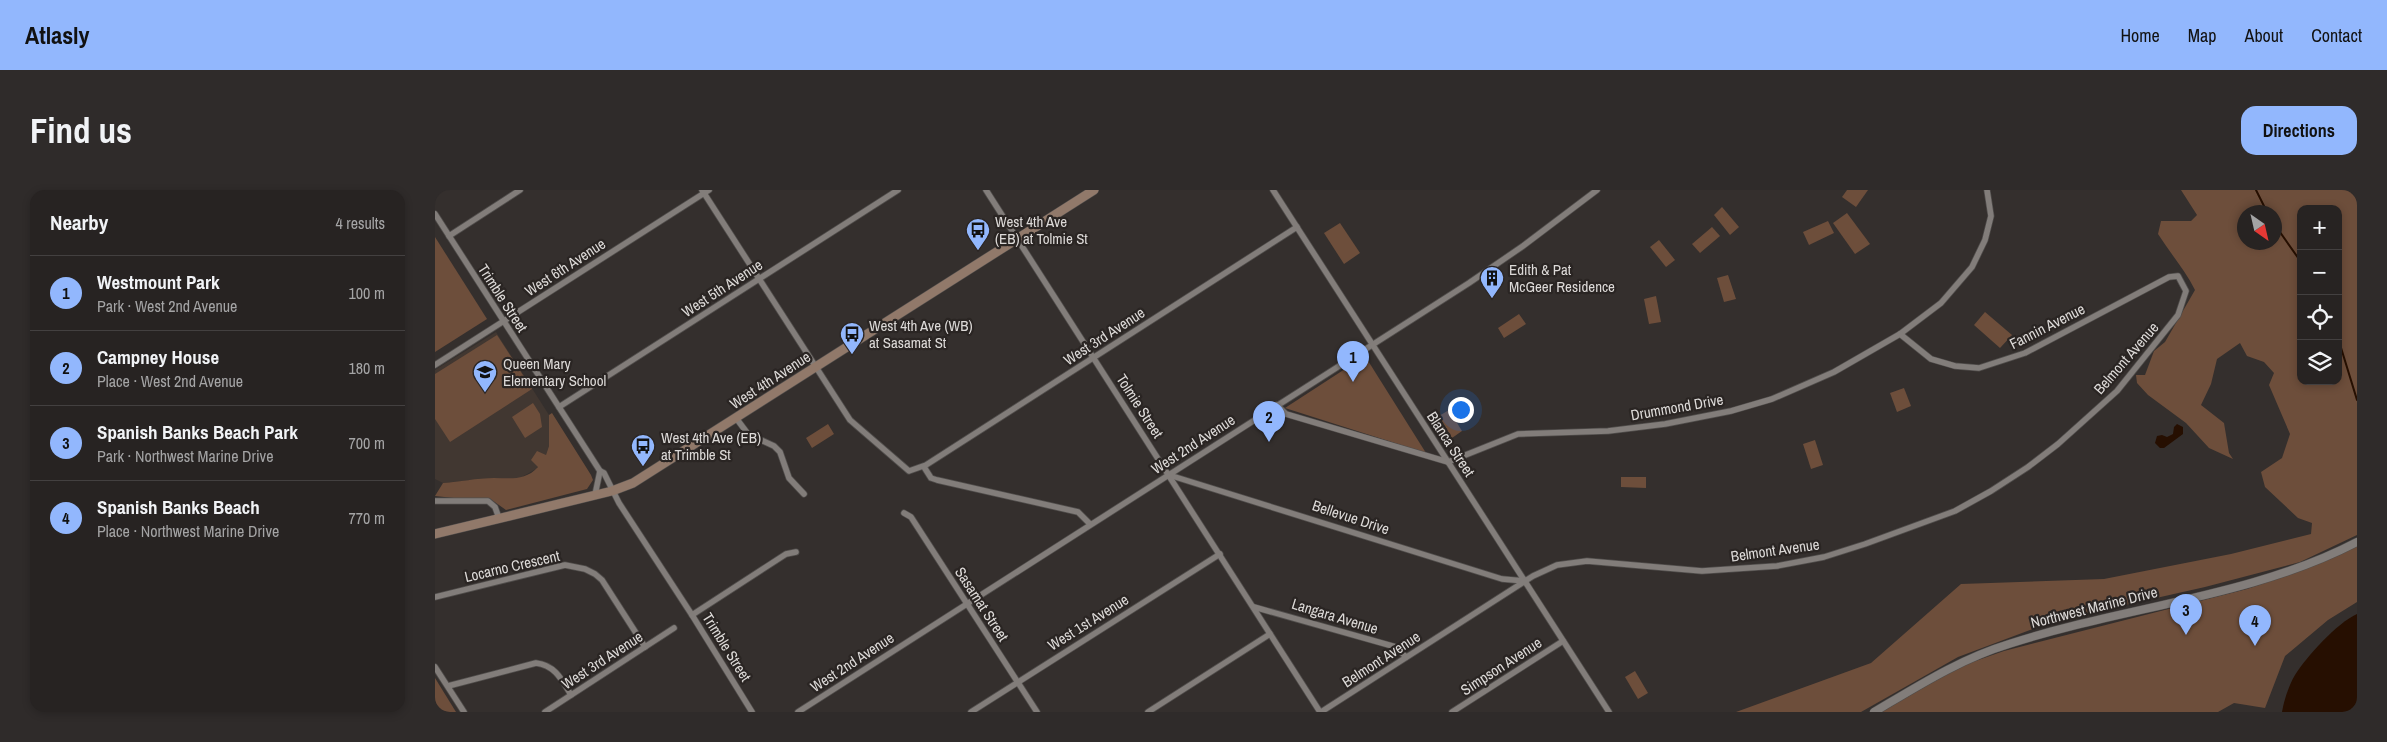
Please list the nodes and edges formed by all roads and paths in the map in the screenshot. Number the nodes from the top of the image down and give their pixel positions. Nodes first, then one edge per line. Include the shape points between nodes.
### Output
1 (520, 190) edge
2 (898, 190) edge
3 (986, 190) edge
4 (1094, 190) edge
5 (1273, 190) edge
6 (1597, 190) edge
7 (1987, 190) edge
8 (705, 191) edge
9 (435, 214) edge
10 (1297, 227) junction
11 (449, 236) junction
12 (1018, 239) junction
13 (2178, 276) joint
14 (759, 279) junction
15 (503, 321) junction
16 (1900, 334) junction
17 (1372, 344) junction
18 (1094, 357) junction
19 (435, 365) edge
20 (816, 367) junction
21 (1277, 405) junction
22 (559, 408) junction
23 (736, 418) junction
24 (1448, 462) junction
25 (924, 466) junction
26 (600, 471) junction
27 (1169, 475) junction
28 (612, 491) junction
29 (804, 494) dead end
30 (595, 495) junction
31 (435, 501) edge
32 (904, 513) dead end
33 (499, 518) junction
34 (1090, 524) junction
35 (435, 534) edge
36 (2357, 542) edge
37 (796, 552) dead end
38 (1220, 554) junction
39 (1525, 581) junction
40 (435, 597) edge
41 (967, 603) junction
42 (1254, 607) junction
43 (692, 615) junction
44 (674, 628) dead end
45 (1270, 634) junction
46 (1563, 641) junction
47 (645, 647) junction
48 (1405, 657) junction
49 (435, 667) edge
50 (1017, 682) junction
51 (448, 686) junction
52 (571, 695) junction
53 (464, 712) edge
54 (545, 712) edge
55 (752, 712) edge
56 (798, 712) edge
57 (971, 712) edge
58 (1037, 712) edge
59 (1148, 712) edge
60 (1321, 712) edge
61 (1452, 712) edge
62 (1609, 712) edge
63 (1874, 712) edge

1 - 11 street
2 - 14 street, West 5th Avenue
3 - 12 street, Tolmie Street
4 - 12 main road, West 4th Avenue
5 - 10 street, Blanca Street
6 - 17 street, West 2nd Avenue via 1523,246
7 - 16 street, Drummond Drive via 1991,216 1989,228 1972,267 1941,303
8 - 14 street
8 - 15 street, West 6th Avenue
9 - 11 street, Trimble Street
10 - 17 street, Blanca Street
10 - 18 street, West 3rd Avenue
11 - 15 street, Trimble Street
12 - 18 street, Tolmie Street
12 - 20 main road, West 4th Avenue
13 - 16 street, Fannin Avenue via 2169,277 2131,296 2025,353 1979,368 1931,359
13 - 39 street, Belmont Avenue via 2186,290 2178,315 2117,391 2059,444 2028,467 1955,511 1824,557 1781,565 1702,571 1587,561 1557,565
14 - 20 street
14 - 22 street, West 5th Avenue
15 - 19 street, West 6th Avenue
15 - 22 street, Trimble Street
16 - 24 street, Drummond Drive via 1820,379 1772,399 1665,424 1608,431 1518,434
17 - 21 street, West 2nd Avenue
17 - 24 street, Blanca Street
18 - 25 street, West 3rd Avenue
18 - 27 street, Tolmie Street
20 - 23 main road, West 4th Avenue
20 - 25 street via 857,427 905,469 909,471
21 - 24 street via 1286,414
21 - 27 street, West 2nd Avenue
22 - 26 street, Trimble Street
23 - 28 main road, West 4th Avenue via 633,483
23 - 29 street via 748,434 775,446 789,478
24 - 39 street, Blanca Street
25 - 34 street via 931,478 1078,512
26 - 28 street, Trimble Street
26 - 30 street
27 - 34 street, West 2nd Avenue
27 - 38 street, Tolmie Street
27 - 39 street, Bellevue Drive via 1501,578
28 - 30 main road, West 4th Avenue
28 - 43 street, Trimble Street
30 - 33 main road, West 4th Avenue
31 - 33 street via 488,501
32 - 41 street, Sasamat Street via 911,517
33 - 35 main road, West 4th Avenue
34 - 41 street, West 2nd Avenue
36 - 63 street, Northwest Marine Drive via 2273,577 2008,644 1955,665
37 - 43 street via 785,554
38 - 42 street, Tolmie Street
38 - 50 street, West 1st Avenue
39 - 46 street, Blanca Street
39 - 48 street, Belmont Avenue
40 - 47 street, Locarno Crescent via 554,567 575,566 602,580
41 - 50 street, Sasamat Street
41 - 56 street, West 2nd Avenue
42 - 45 street, Tolmie Street
42 - 48 street, Langara Avenue via 1396,647
43 - 55 street, Trimble Street
44 - 47 street, West 3rd Avenue
45 - 59 street
45 - 60 street, Tolmie Street
46 - 61 street, Simpson Avenue
46 - 62 street, Blanca Street
47 - 52 street, West 3rd Avenue
48 - 60 street, Belmont Avenue
49 - 51 street
50 - 57 street, West 1st Avenue
50 - 58 street, Sasamat Street
51 - 52 street via 536,663 553,670
51 - 53 street
52 - 54 street, West 3rd Avenue

